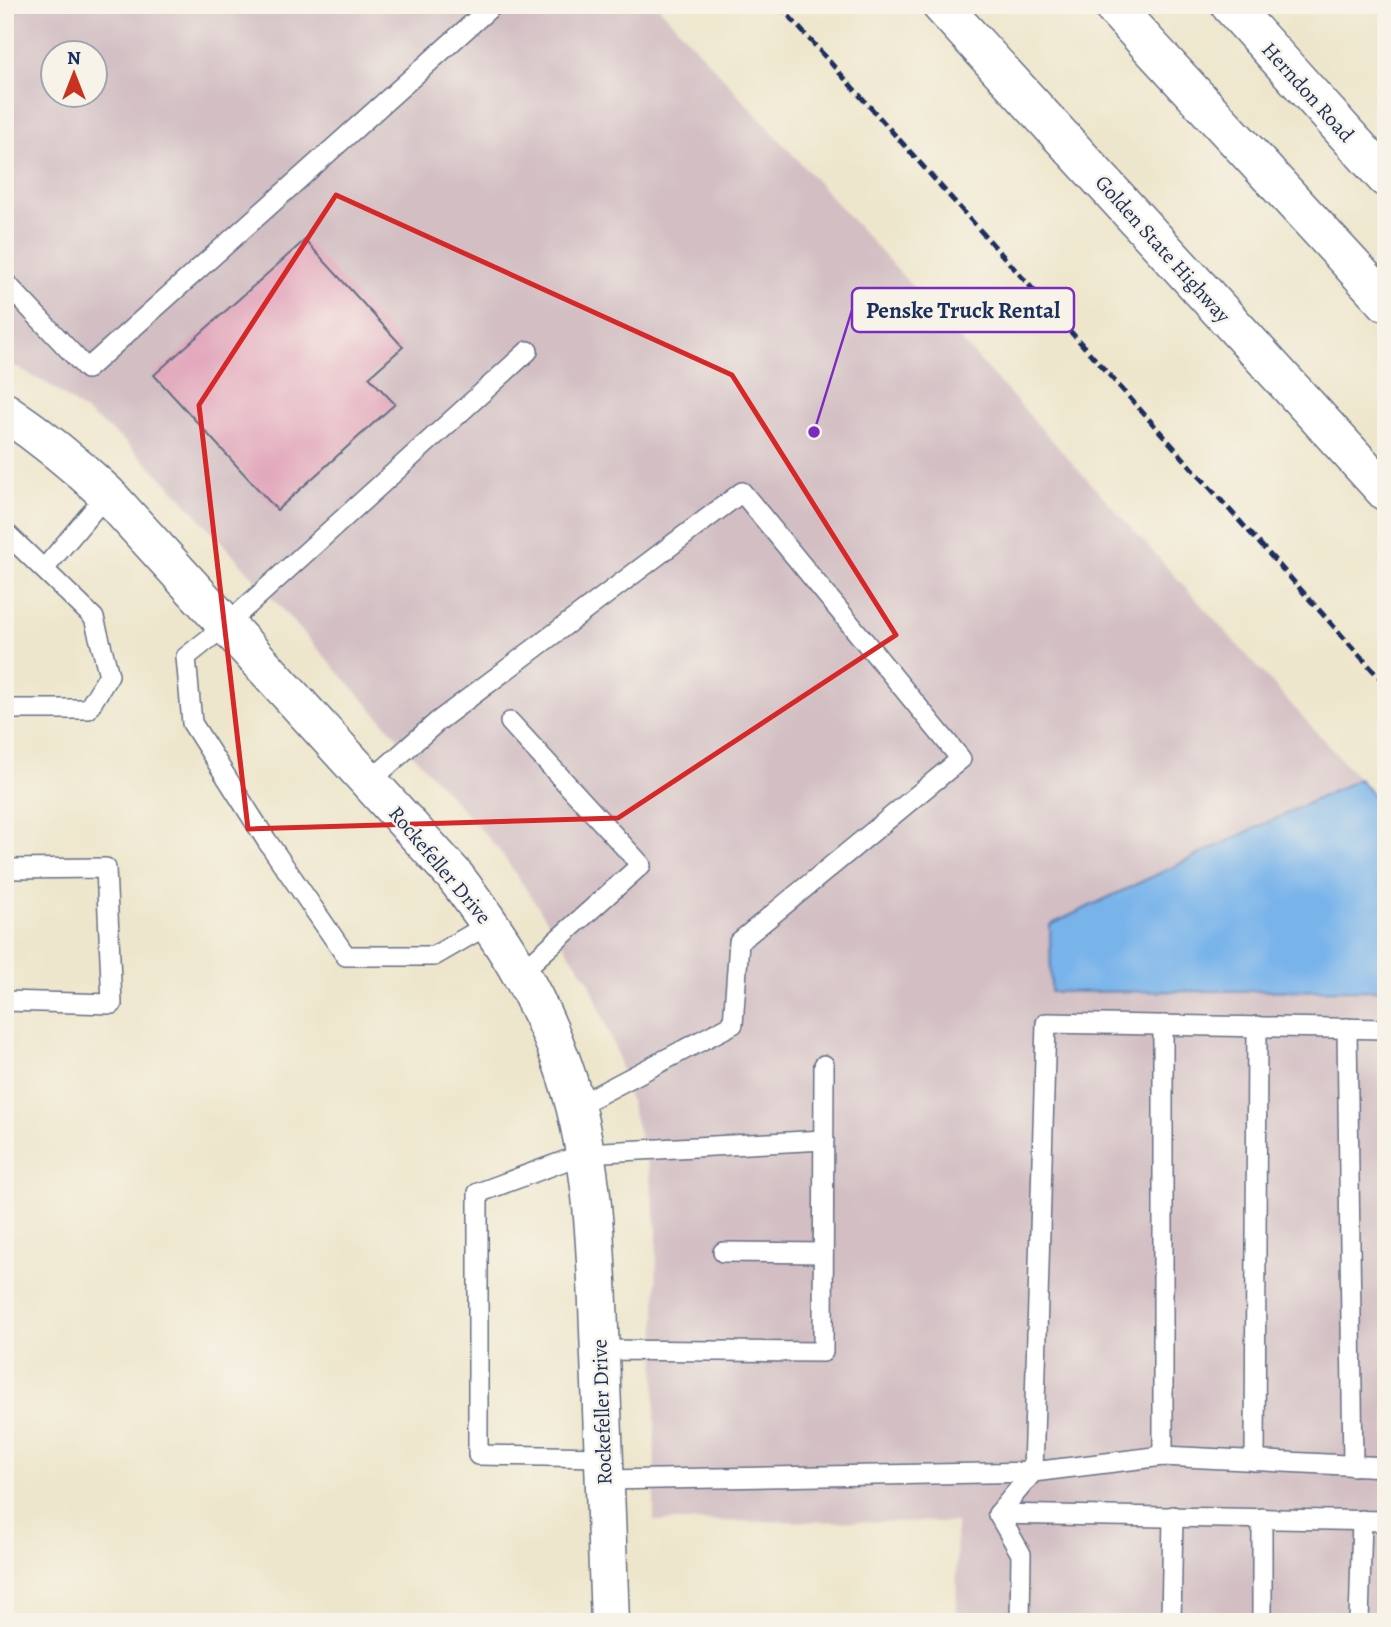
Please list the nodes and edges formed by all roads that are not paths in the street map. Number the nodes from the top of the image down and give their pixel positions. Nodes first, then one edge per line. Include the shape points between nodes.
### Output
1 (493, 5) edge
2 (941, 5) edge
3 (1112, 5) edge
4 (1230, 5) edge
5 (1386, 178) edge
6 (5, 282) edge
7 (1386, 302) edge
8 (528, 351) dead end
9 (5, 412) edge
10 (1386, 492) edge
11 (107, 494) junction
12 (5, 532) edge
13 (44, 569) junction
14 (226, 625) junction
15 (5, 709) edge
16 (510, 722) dead end
17 (369, 782) junction
18 (5, 869) edge
19 (491, 923) junction
20 (520, 973) junction
21 (5, 1001) edge
22 (1163, 1025) junction
23 (1257, 1026) junction
24 (1347, 1028) junction
25 (1386, 1029) edge
26 (824, 1065) dead end
27 (575, 1107) junction
28 (824, 1140) junction
29 (586, 1153) junction
30 (723, 1252) dead end
31 (823, 1253) junction
32 (600, 1350) junction
33 (1163, 1456) junction
34 (1255, 1461) junction
35 (1353, 1466) junction
36 (1386, 1467) edge
37 (604, 1469) junction
38 (1033, 1472) junction
39 (998, 1514) junction
40 (1173, 1516) junction
41 (1262, 1518) junction
42 (1362, 1520) junction
43 (1386, 1521) edge
44 (610, 1622) edge
45 (1020, 1622) edge
46 (1171, 1622) edge
47 (1262, 1622) edge
48 (1359, 1622) edge

1 - 6 lane via 87,369
2 - 10 main road, Golden State Highway
3 - 7 main road
4 - 5 main road, Herndon Road
8 - 14 lane
9 - 11 main road, Rockefeller Drive via 72,461
11 - 13 lane
11 - 14 main road, Rockefeller Drive
12 - 13 lane
13 - 15 lane via 94,618 109,675 88,709
14 - 17 main road, Rockefeller Drive
14 - 19 lane via 186,657 192,723 346,956 434,956
16 - 20 lane via 642,866
17 - 19 main road, Rockefeller Drive
17 - 27 lane via 437,722 742,492 961,758 739,942 733,1024
18 - 21 lane via 106,868 112,1004
19 - 20 main road, Rockefeller Drive
20 - 27 main road, Rockefeller Drive via 557,1052
22 - 23 lane
22 - 33 lane
22 - 38 lane via 1046,1023
23 - 24 lane
23 - 34 lane
24 - 25 lane
24 - 35 lane
26 - 28 lane
27 - 29 main road, Rockefeller Drive
28 - 29 lane
28 - 31 lane
29 - 32 main road, Rockefeller Drive via 596,1236
29 - 37 lane via 478,1193 478,1455
30 - 31 lane
31 - 32 lane via 823,1352
32 - 37 main road, Rockefeller Drive
33 - 34 lane
33 - 38 lane
34 - 35 lane
35 - 36 lane
37 - 38 lane
37 - 44 main road, Rockefeller Drive
38 - 39 lane
39 - 40 lane
39 - 45 lane via 1021,1554
40 - 41 lane
40 - 46 lane
41 - 42 lane
41 - 47 lane
42 - 43 lane
42 - 48 lane

